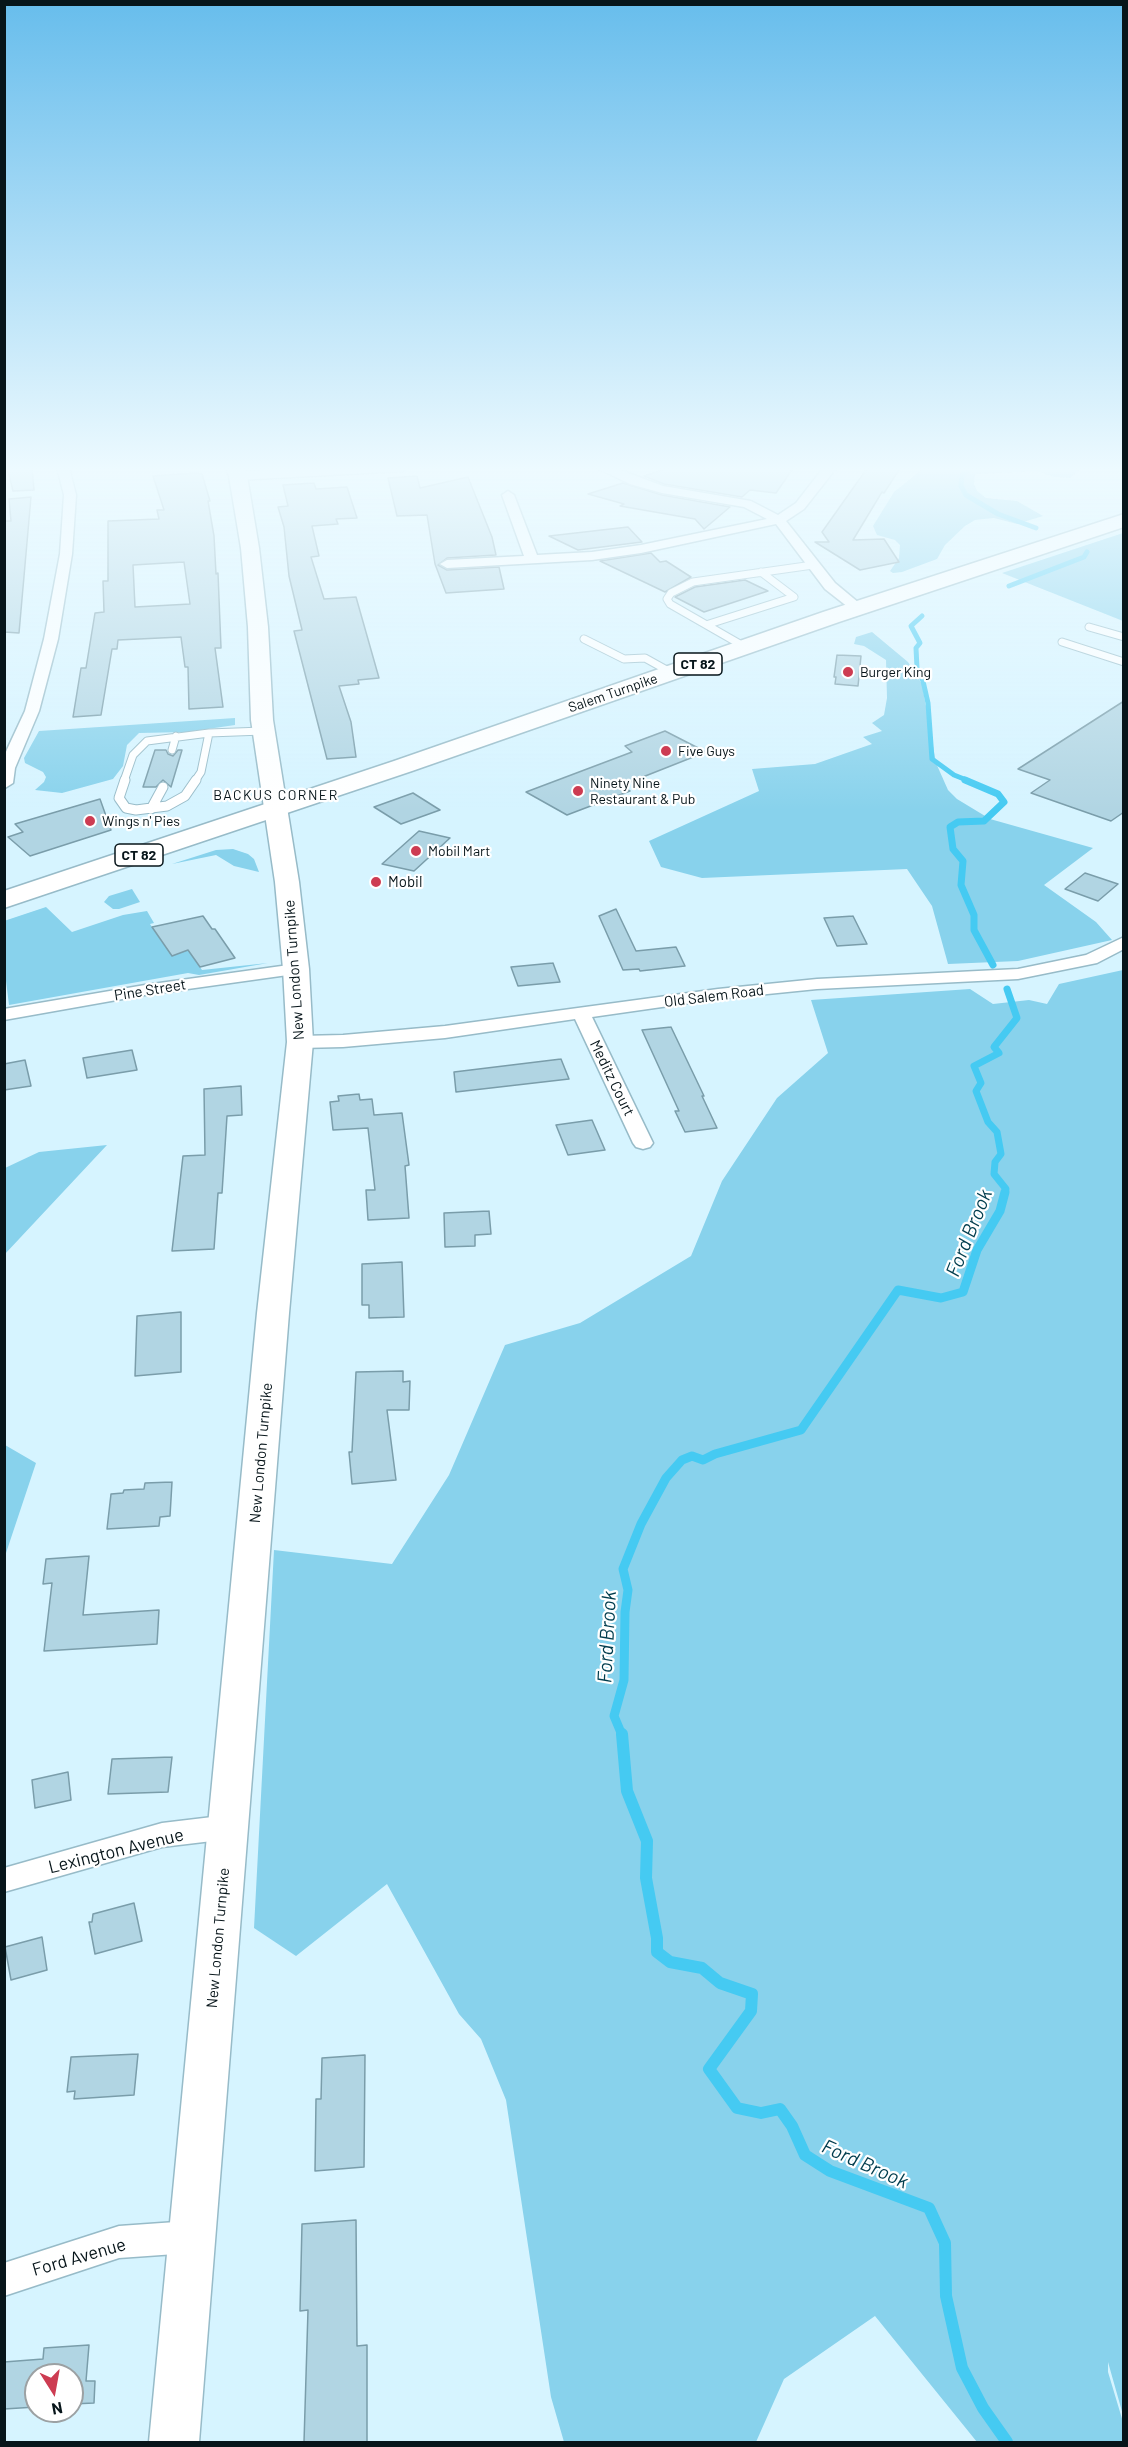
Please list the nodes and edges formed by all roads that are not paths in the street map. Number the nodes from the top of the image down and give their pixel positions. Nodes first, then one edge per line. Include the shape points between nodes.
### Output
1 (61, 581) edge
2 (253, 581) edge
3 (698, 581) edge
4 (773, 581) edge
5 (826, 581) edge
6 (939, 581) edge
7 (858, 608) junction
8 (709, 624) junction
9 (1089, 627) dead end
10 (1124, 637) edge
11 (584, 639) dead end
12 (1062, 642) dead end
13 (746, 647) junction
14 (1124, 662) edge
15 (672, 673) junction
16 (263, 731) junction
17 (209, 733) junction
18 (176, 736) junction
19 (172, 750) dead end
20 (5, 783) edge
21 (163, 787) dead end
22 (151, 809) junction
23 (274, 810) junction
24 (4, 900) edge
25 (1124, 942) edge
26 (296, 969) junction
27 (581, 1013) junction
28 (4, 1015) edge
29 (300, 1042) junction
30 (643, 1143) dead end
31 (229, 1827) junction
32 (4, 1880) edge
33 (190, 2237) junction
34 (4, 2280) edge
35 (174, 2442) edge

1 - 20 street via 32,711 7,768
2 - 16 main road, New London Turnpike
3 - 8 lane via 671,593 667,599
4 - 8 lane via 794,597
5 - 7 street
6 - 7 main road, Salem Turnpike / CT 82
7 - 13 main road, Salem Turnpike / CT 82
8 - 13 lane
9 - 10 lane
11 - 15 lane via 624,659 645,658
12 - 14 lane
13 - 15 main road, Salem Turnpike / CT 82
15 - 23 main road, Salem Turnpike / CT 82
16 - 17 lane
16 - 23 main road, New London Turnpike
17 - 18 lane
17 - 22 lane via 201,772 185,795 167,806
18 - 19 lane
18 - 22 lane via 147,741 133,755 129,766 119,798 126,808
21 - 22 lane
23 - 24 main road, CT 82
23 - 26 main road, New London Turnpike via 287,882
25 - 27 street, Old Salem Road via 1091,958 1018,975 817,984
26 - 28 street, Pine Street
26 - 29 main road, New London Turnpike
27 - 29 street, Old Salem Road via 446,1032
27 - 30 street, Meditz Court
29 - 31 main road, New London Turnpike
31 - 32 street, Lexington Avenue via 162,1835
31 - 33 main road, New London Turnpike
33 - 34 street, Ford Avenue via 119,2242
33 - 35 main road, New London Turnpike

